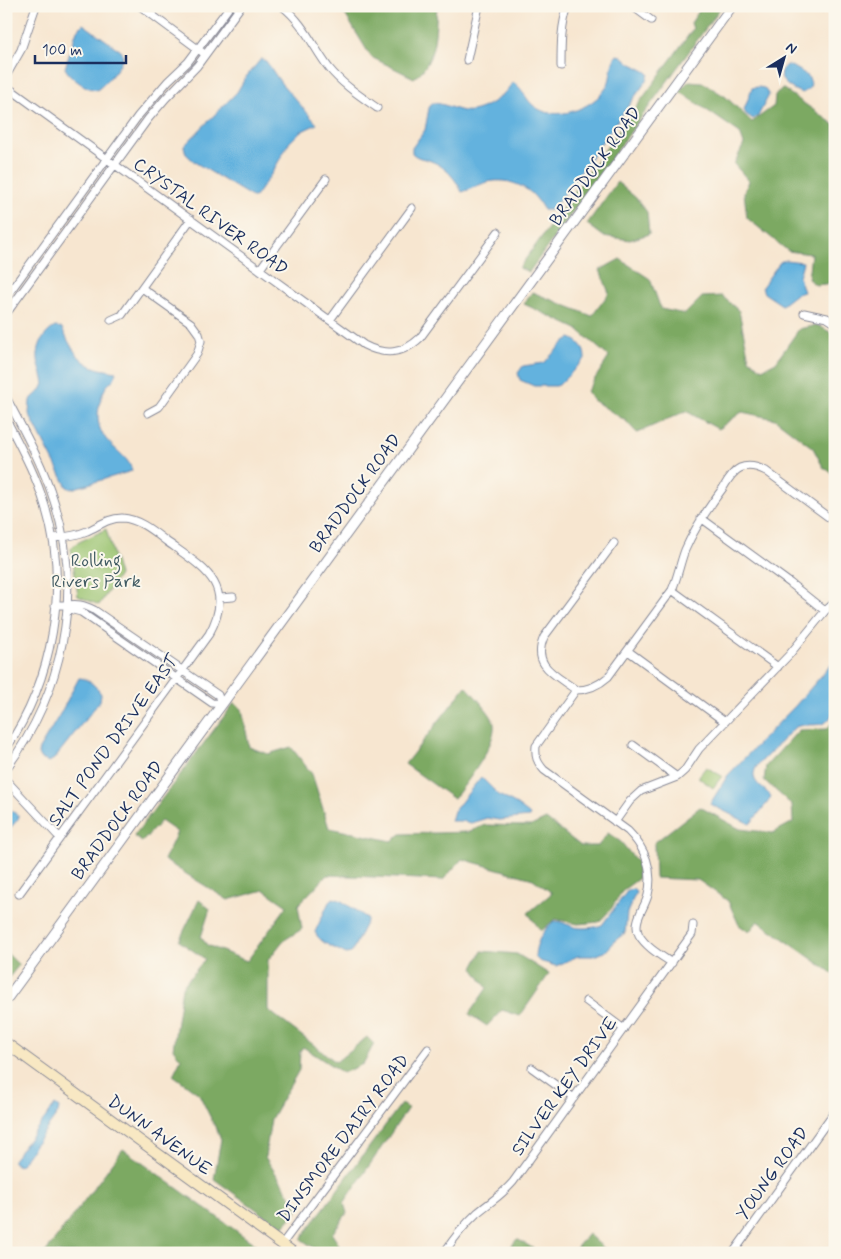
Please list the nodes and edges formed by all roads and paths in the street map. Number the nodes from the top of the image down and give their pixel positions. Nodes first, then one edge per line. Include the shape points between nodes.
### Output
1 (36, 6) edge
2 (140, 6) edge
3 (230, 6) edge
4 (241, 6) edge
5 (282, 6) edge
6 (479, 6) edge
7 (568, 6) edge
8 (632, 6) edge
9 (732, 6) edge
10 (651, 20) dead end
11 (198, 49) junction
12 (206, 55) junction
13 (467, 60) dead end
14 (562, 66) dead end
15 (6, 76) edge
16 (6, 86) edge
17 (377, 108) dead end
18 (107, 159) junction
19 (115, 165) junction
20 (326, 179) dead end
21 (412, 208) dead end
22 (191, 220) junction
23 (498, 232) dead end
24 (260, 269) junction
25 (142, 288) junction
26 (6, 297) edge
27 (7, 312) edge
28 (804, 313) dead end
29 (111, 320) dead end
30 (330, 320) junction
31 (835, 323) edge
32 (6, 398) edge
33 (148, 413) dead end
34 (6, 419) edge
35 (701, 518) junction
36 (835, 522) edge
37 (63, 537) junction
38 (53, 538) junction
39 (614, 543) dead end
40 (672, 590) junction
41 (233, 596) dead end
42 (220, 598) junction
43 (835, 602) edge
44 (55, 605) junction
45 (67, 606) junction
46 (825, 611) junction
47 (628, 651) junction
48 (778, 667) junction
49 (182, 670) junction
50 (176, 678) junction
51 (576, 690) junction
52 (221, 704) junction
53 (725, 722) junction
54 (633, 745) dead end
55 (6, 749) edge
56 (6, 769) edge
57 (677, 777) junction
58 (6, 780) edge
59 (615, 822) junction
60 (60, 838) junction
61 (19, 894) dead end
62 (693, 925) dead end
63 (672, 963) junction
64 (6, 1000) edge
65 (586, 1001) dead end
66 (624, 1029) junction
67 (6, 1044) edge
68 (428, 1048) dead end
69 (532, 1068) dead end
70 (574, 1098) junction
71 (835, 1111) edge
72 (282, 1244) junction
73 (294, 1253) edge
74 (444, 1253) edge
75 (733, 1253) edge

1 - 15 street via 21,50
2 - 11 street
3 - 11 street
4 - 12 street
5 - 17 street via 298,20 331,70
6 - 13 street
7 - 14 street via 562,26
8 - 10 street
9 - 52 street, BRADDOCK ROAD
11 - 12 street
11 - 18 street via 153,98
12 - 19 street via 148,119
16 - 18 street, CRYSTAL RIVER ROAD
18 - 19 street, CRYSTAL RIVER ROAD
18 - 26 street
19 - 22 street, CRYSTAL RIVER ROAD
19 - 27 street
20 - 24 street
21 - 30 street
22 - 24 street, CRYSTAL RIVER ROAD
22 - 25 street
23 - 30 street, CRYSTAL RIVER ROAD via 420,338 405,349 389,353 374,350
24 - 30 street, CRYSTAL RIVER ROAD
25 - 29 street via 122,315
25 - 33 street via 191,323 201,341 197,354 159,407
28 - 31 street
32 - 37 street via 47,480
34 - 38 street via 38,484
35 - 36 street via 732,475 751,463
35 - 40 street via 684,552
35 - 46 street
37 - 38 street
37 - 42 street via 86,532 116,518 139,522 204,567
37 - 45 street via 68,579
38 - 44 street
39 - 51 street via 536,652 547,668
40 - 47 street
40 - 48 street
41 - 42 street
42 - 49 street, SALT POND DRIVE EAST via 216,621
43 - 46 street
44 - 45 street
44 - 55 street via 52,634 40,681 32,704
45 - 49 street via 75,603 94,610
45 - 50 street via 81,612
45 - 56 street via 50,690 38,720
46 - 48 street
47 - 51 street via 600,684
47 - 53 street
48 - 53 street
49 - 50 street, SALT POND DRIVE EAST
49 - 52 street via 218,695
50 - 52 street via 212,703
50 - 60 street, SALT POND DRIVE EAST
51 - 59 street via 531,754 544,770
52 - 64 street, BRADDOCK ROAD
53 - 57 street
54 - 57 street
57 - 59 street via 642,791
58 - 60 street
59 - 63 street via 637,840 647,858 650,876 648,895 637,923 638,933
60 - 61 street, SALT POND DRIVE EAST
62 - 63 street, SILVER KEY DRIVE via 692,934
63 - 66 street, SILVER KEY DRIVE
65 - 66 street
66 - 70 street, SILVER KEY DRIVE
67 - 72 main road, DUNN AVENUE
68 - 72 street, DINSMORE DAIRY ROAD
69 - 70 street
70 - 74 street, SILVER KEY DRIVE via 502,1194 460,1229
71 - 75 street, YOUNG ROAD
72 - 73 main road, DUNN AVENUE

